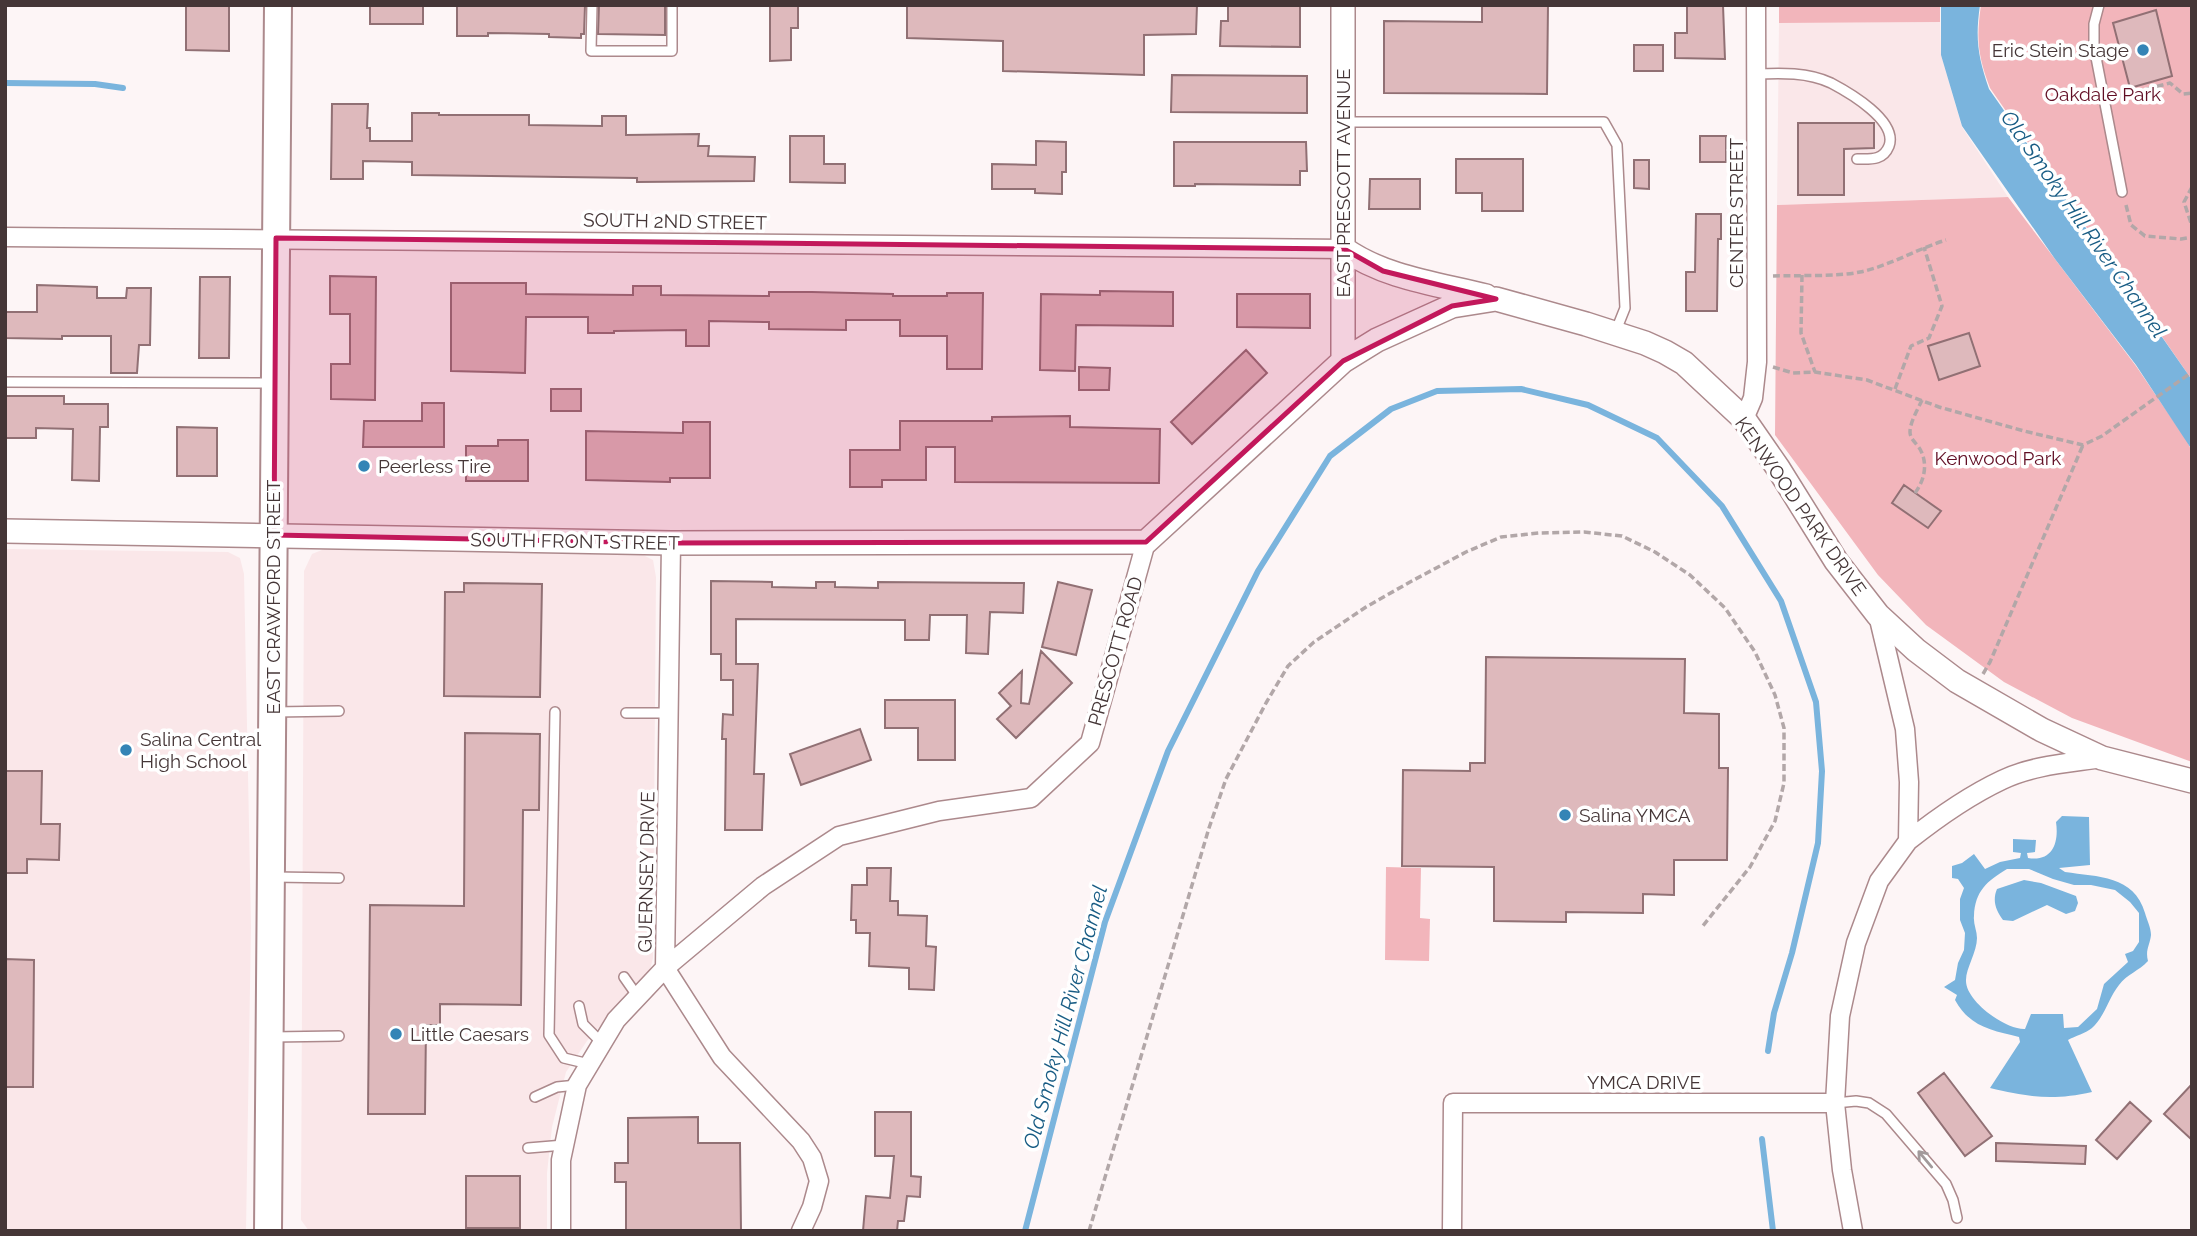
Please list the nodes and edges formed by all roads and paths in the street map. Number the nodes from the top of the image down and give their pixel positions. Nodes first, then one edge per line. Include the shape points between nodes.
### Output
1 (278, 5) edge
2 (592, 5) edge
3 (672, 5) edge
4 (1343, 5) edge
5 (1756, 5) edge
6 (2099, 5) edge
7 (1756, 74) junction
8 (2192, 93) edge
9 (2104, 101) junction
10 (1343, 122) junction
11 (1857, 159) dead end
12 (2192, 187) edge
13 (2122, 192) joint
14 (2192, 226) edge
15 (5, 237) edge
16 (2192, 237) edge
17 (276, 238) junction
18 (1946, 240) dead end
19 (1924, 247) junction
20 (1344, 250) junction
21 (1802, 275) junction
22 (1757, 276) junction
23 (1496, 299) junction
24 (1615, 333) junction
25 (1343, 361) junction
26 (1757, 362) junction
27 (1815, 372) junction
28 (2192, 372) edge
29 (5, 382) edge
30 (275, 383) junction
31 (1895, 389) junction
32 (1922, 400) junction
33 (1744, 419) junction
34 (2083, 445) junction
35 (1915, 493) dead end
36 (5, 531) edge
37 (274, 535) junction
38 (1146, 542) junction
39 (671, 543) junction
40 (1878, 615) junction
41 (1973, 691) junction
42 (339, 711) dead end
43 (272, 712) junction
44 (555, 712) dead end
45 (626, 713) dead end
46 (669, 713) junction
47 (2102, 758) junction
48 (2192, 781) edge
49 (1908, 841) junction
50 (271, 877) junction
51 (339, 878) dead end
52 (1702, 927) dead end
53 (665, 968) junction
54 (624, 977) dead end
55 (638, 997) junction
56 (579, 1006) dead end
57 (339, 1036) dead end
58 (270, 1037) junction
59 (602, 1043) junction
60 (589, 1064) junction
61 (577, 1085) junction
62 (535, 1097) dead end
63 (1835, 1103) junction
64 (564, 1145) junction
65 (528, 1148) dead end
66 (1957, 1218) dead end
67 (268, 1231) edge
68 (561, 1231) edge
69 (801, 1231) edge
70 (1089, 1231) edge
71 (1452, 1231) edge
72 (1853, 1231) edge

1 - 17 main road, EAST CRAWFORD STREET
2 - 3 lane via 591,51 672,51
4 - 10 street, EAST PRESCOTT AVENUE
5 - 7 street, CENTER STREET
6 - 9 lane via 2094,47
7 - 11 lane via 1796,73 1829,82 1879,116 1889,129 1885,153 1876,159
7 - 22 street, CENTER STREET
8 - 9 path via 2183,94 2171,83
9 - 13 lane
10 - 20 street, EAST PRESCOTT AVENUE
10 - 24 lane via 1604,122 1617,145 1625,308
12 - 14 path via 2185,202
13 - 16 path via 2131,225 2146,236
15 - 17 street, SOUTH 2ND STREET
17 - 20 street, SOUTH 2ND STREET
17 - 30 main road, EAST CRAWFORD STREET
18 - 19 path
19 - 21 path via 1857,273
19 - 31 path via 1942,306 1929,338 1911,346
20 - 23 street, KENWOOD PARK DRIVE via 1383,271
20 - 25 street, EAST PRESCOTT AVENUE
21 - 22 path
21 - 27 path via 1801,333
22 - 26 street, CENTER STREET
23 - 24 street, KENWOOD PARK DRIVE
23 - 25 street, KENWOOD PARK DRIVE via 1432,314
24 - 33 street, KENWOOD PARK DRIVE via 1684,363
25 - 38 street
26 - 27 path via 1793,373
26 - 33 street, CENTER STREET via 1753,398
27 - 31 path
28 - 34 path
29 - 30 lane
30 - 37 main road, EAST CRAWFORD STREET
31 - 32 path
32 - 34 path
32 - 35 path via 1910,431 1925,465 1923,482
33 - 40 street, KENWOOD PARK DRIVE via 1836,561
34 - 41 path via 1990,662
36 - 37 street, SOUTH FRONT STREET
37 - 39 street, SOUTH FRONT STREET
37 - 43 main road, EAST CRAWFORD STREET
38 - 39 street, SOUTH FRONT STREET
38 - 53 street, PRESCOTT ROAD via 1090,744 1031,799 939,811 839,836 763,886
39 - 46 street, GUERNSEY DRIVE
40 - 41 street, KENWOOD PARK DRIVE via 1916,650
40 - 49 street via 1905,729
41 - 47 street, KENWOOD PARK DRIVE
42 - 43 lane
43 - 50 main road, EAST CRAWFORD STREET
44 - 60 lane via 549,1035 564,1058
45 - 46 lane
46 - 53 street, GUERNSEY DRIVE
47 - 48 street, KENWOOD PARK DRIVE
47 - 49 street via 2004,779 1938,817
49 - 63 street via 1879,881 1856,943 1840,1016
50 - 51 lane
50 - 58 main road, EAST CRAWFORD STREET
52 - 70 path via 1750,867 1775,821 1784,783 1784,728 1755,652 1725,608 1690,575 1622,536 1539,533 1502,537 1466,552 1366,607 1314,642 1288,666 1252,726 1209,828
53 - 55 street, PRESCOTT ROAD
53 - 69 street, GUERNSEY DRIVE via 722,1057 812,1158 819,1181
54 - 55 lane
55 - 59 street, PRESCOTT ROAD
56 - 59 lane via 583,1024
57 - 58 lane
58 - 67 main road, EAST CRAWFORD STREET
59 - 60 street, PRESCOTT ROAD
60 - 61 street, PRESCOTT ROAD
61 - 62 lane via 557,1087
61 - 64 street, PRESCOTT ROAD
66 -> 63 lane via 1946,1184 1886,1114 1869,1103
63 - 71 street, YMCA DRIVE via 1453,1103
63 - 72 street
64 - 65 lane
64 - 68 street, PRESCOTT ROAD

